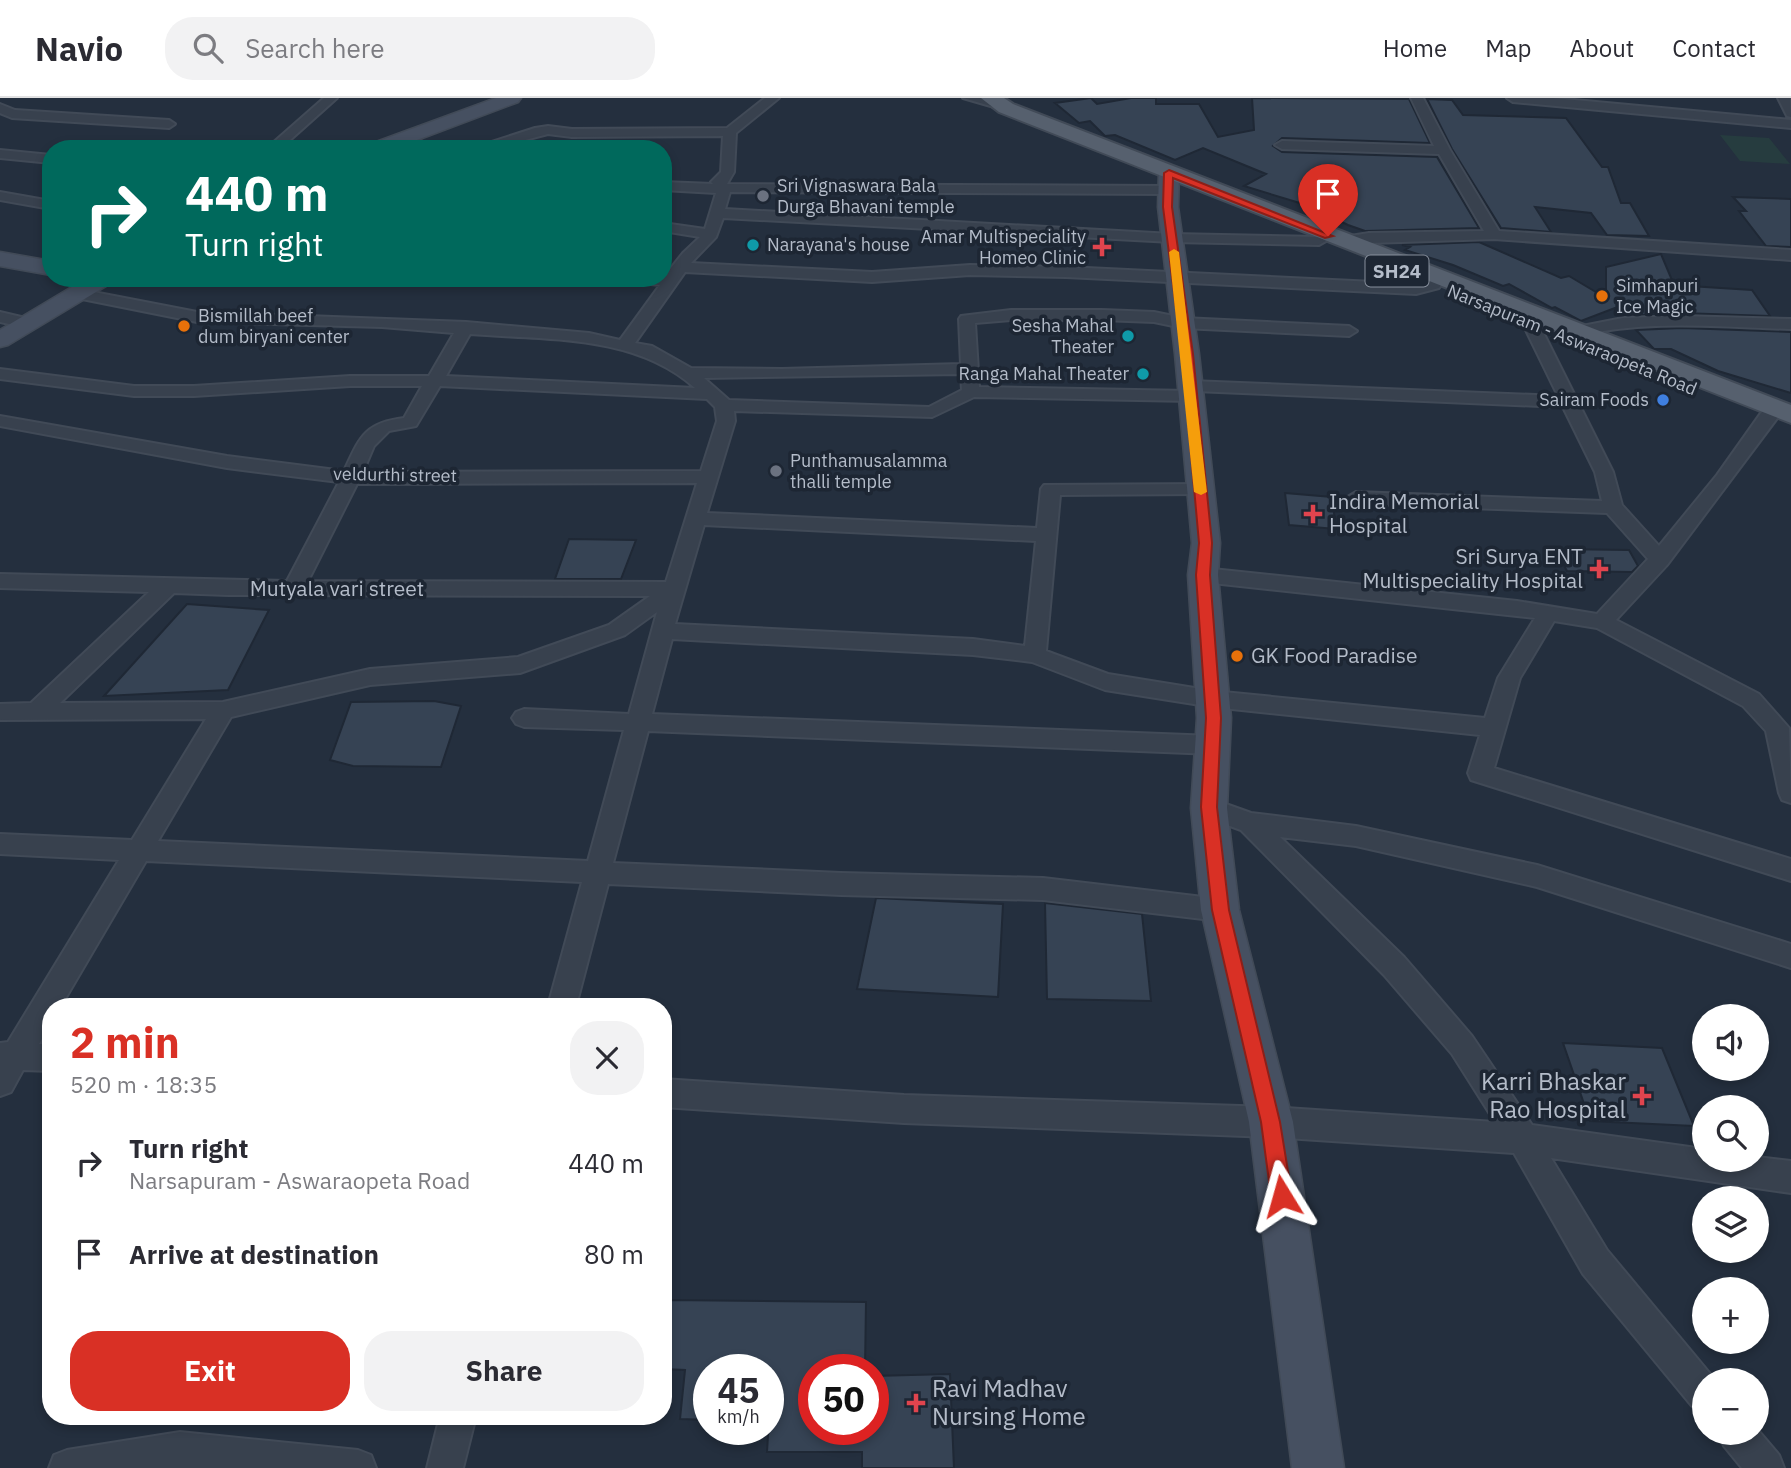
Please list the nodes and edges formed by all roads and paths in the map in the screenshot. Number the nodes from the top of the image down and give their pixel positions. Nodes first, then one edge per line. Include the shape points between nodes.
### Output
1 (14, 98) edge
2 (331, 98) edge
3 (512, 98) edge
4 (773, 98) edge
5 (969, 98) edge
6 (1417, 98) edge
7 (1513, 98) edge
8 (1784, 98) edge
9 (999, 102) edge
10 (0, 108) edge
11 (1791, 113) edge
12 (169, 124) dead end
13 (1791, 124) edge
14 (730, 132) junction
15 (402, 139) edge
16 (282, 140) edge
17 (510, 140) edge
18 (1282, 145) dead end
19 (1443, 150) junction
20 (0, 154) edge
21 (42, 158) edge
22 (1168, 181) junction
23 (672, 186) edge
24 (724, 189) junction
25 (0, 196) edge
26 (42, 203) edge
27 (719, 213) junction
28 (672, 228) edge
29 (711, 234) junction
30 (1494, 236) junction
31 (1172, 238) junction
32 (1331, 241) junction
33 (1791, 255) edge
34 (0, 259) edge
35 (42, 266) edge
36 (672, 274) edge
37 (675, 274) junction
38 (672, 278) edge
39 (1177, 279) junction
40 (1433, 285) junction
41 (89, 287) edge
42 (666, 287) edge
43 (78, 294) junction
44 (0, 317) edge
45 (28, 323) junction
46 (1183, 323) junction
47 (1531, 324) junction
48 (1791, 324) edge
49 (466, 327) junction
50 (1349, 331) dead end
51 (1573, 332) junction
52 (0, 340) edge
53 (625, 345) junction
54 (970, 369) junction
55 (688, 373) junction
56 (0, 374) edge
57 (434, 381) junction
58 (1191, 391) junction
59 (971, 392) junction
60 (717, 399) junction
61 (1570, 402) junction
62 (1781, 417) edge
63 (0, 421) edge
64 (710, 477) junction
65 (350, 478) junction
66 (1200, 488) junction
67 (1356, 498) dead end
68 (1613, 507) junction
69 (696, 519) junction
70 (1046, 535) junction
71 (1660, 559) junction
72 (1203, 575) junction
73 (0, 581) edge
74 (170, 586) junction
75 (294, 588) junction
76 (674, 589) junction
77 (1549, 612) junction
78 (1602, 622) junction
79 (663, 631) junction
80 (1035, 655) junction
81 (1213, 699) junction
82 (223, 710) junction
83 (0, 712) edge
84 (35, 713) junction
85 (524, 718) dead end
86 (638, 724) junction
87 (1494, 728) junction
88 (1213, 745) junction
89 (1791, 793) edge
90 (1209, 807) junction
91 (1250, 823) junction
92 (0, 844) edge
93 (141, 851) junction
94 (1791, 870) edge
95 (598, 871) junction
96 (1220, 910) junction
97 (1791, 956) edge
98 (46, 998) edge
99 (564, 998) edge
100 (42, 1004) edge
101 (8, 1056) edge
102 (42, 1058) edge
103 (0, 1082) edge
104 (672, 1094) edge
105 (1270, 1122) junction
106 (1523, 1139) junction
107 (1791, 1177) edge
108 (1692, 1379) edge
109 (456, 1425) edge
110 (1747, 1445) edge
111 (67, 1468) edge
112 (358, 1468) edge
113 (445, 1468) edge
114 (1318, 1468) edge
115 (1766, 1468) edge

1 - 10 street
2 - 16 street
3 - 15 main road
4 - 14 street
5 - 9 street
6 - 19 street
7 - 13 street
8 - 11 street
9 - 22 main road, Narsapuram - Aswaraopeta Road / SH24 via 1017,118
10 - 12 street via 12,114
14 - 17 street via 548,130
14 - 24 street via 726,153 730,170 718,181
18 - 19 street
19 - 30 street
20 - 21 street
22 - 24 street
22 - 31 main road
22 - 32 main road, Narsapuram - Aswaraopeta Road / SH24
23 - 24 street
24 - 27 street
25 - 26 street
27 - 29 street
27 - 31 street
28 - 29 street
29 - 37 street
30 - 32 street
30 - 33 street
31 - 32 street
31 - 39 main road
32 - 40 main road, Narsapuram - Aswaraopeta Road / SH24
32 - 51 main road, Narsapuram - Aswaraopeta Road / SH24
34 - 35 main road
36 - 37 street
37 - 38 street
37 - 39 street via 872,277 970,270
39 - 40 street via 1416,289
39 - 46 main road
40 - 47 main road, Narsapuram - Aswaraopeta Road / SH24
41 - 43 main road
42 - 53 street
43 - 45 main road
43 - 49 street via 197,317
44 - 45 street
45 - 52 main road
46 - 50 street
46 - 54 street via 1102,315 967,319
46 - 58 main road
47 - 61 street
47 - 62 main road, Narsapuram - Aswaraopeta Road / SH24
48 - 51 street via 1658,322 1591,326
49 - 53 street
49 - 57 street
51 - 62 main road, Narsapuram - Aswaraopeta Road / SH24
53 - 55 street via 646,350
54 - 55 street
54 - 59 street
55 - 60 street
56 - 57 street via 134,391
57 - 60 street
57 - 65 street via 410,422 383,426 366,444
58 - 59 street
58 - 61 street
58 - 66 main road
59 - 60 street via 932,412
60 - 64 street via 726,421
61 - 68 street via 1604,472
62 - 71 street
63 - 65 street, veldurthi street via 227,462
64 - 65 street, veldurthi street
64 - 69 street
65 - 75 street
66 - 70 street via 1051,489
66 - 72 main road via 1206,543
67 - 68 street
68 - 71 street
69 - 70 street
69 - 76 street
70 - 80 street
71 - 78 street
72 - 77 street
72 - 81 main road
73 - 74 street, Mutyala vari street
74 - 75 street, Mutyala vari street
74 - 84 street
75 - 76 street, Mutyala vari street
76 - 79 street
76 - 82 street via 617,630 520,666 370,677
77 - 78 street
77 - 87 street via 1509,678
78 - 89 street via 1751,700 1777,728
79 - 80 street via 935,645
79 - 86 street
80 - 81 street via 1105,682
81 - 87 street
81 - 88 main road
82 - 84 street
82 - 93 street
83 - 84 street
85 - 86 street
86 - 88 street
86 - 95 street
87 - 94 street via 1480,773
88 - 90 main road
90 - 91 street
90 - 96 main road
91 - 97 street via 1356,836 1537,876
91 - 106 street via 1411,986 1462,1045
92 - 93 street
93 - 95 street
93 - 98 street
95 - 96 street via 1043,889
95 - 99 street
96 - 105 main road
100 - 101 street
101 - 102 street
101 - 103 street
104 - 105 street via 904,1109
105 - 106 street
105 - 114 main road
106 - 107 street
106 - 108 street via 1595,1262
109 - 113 street
110 - 115 street
111 - 112 street via 180,1450

